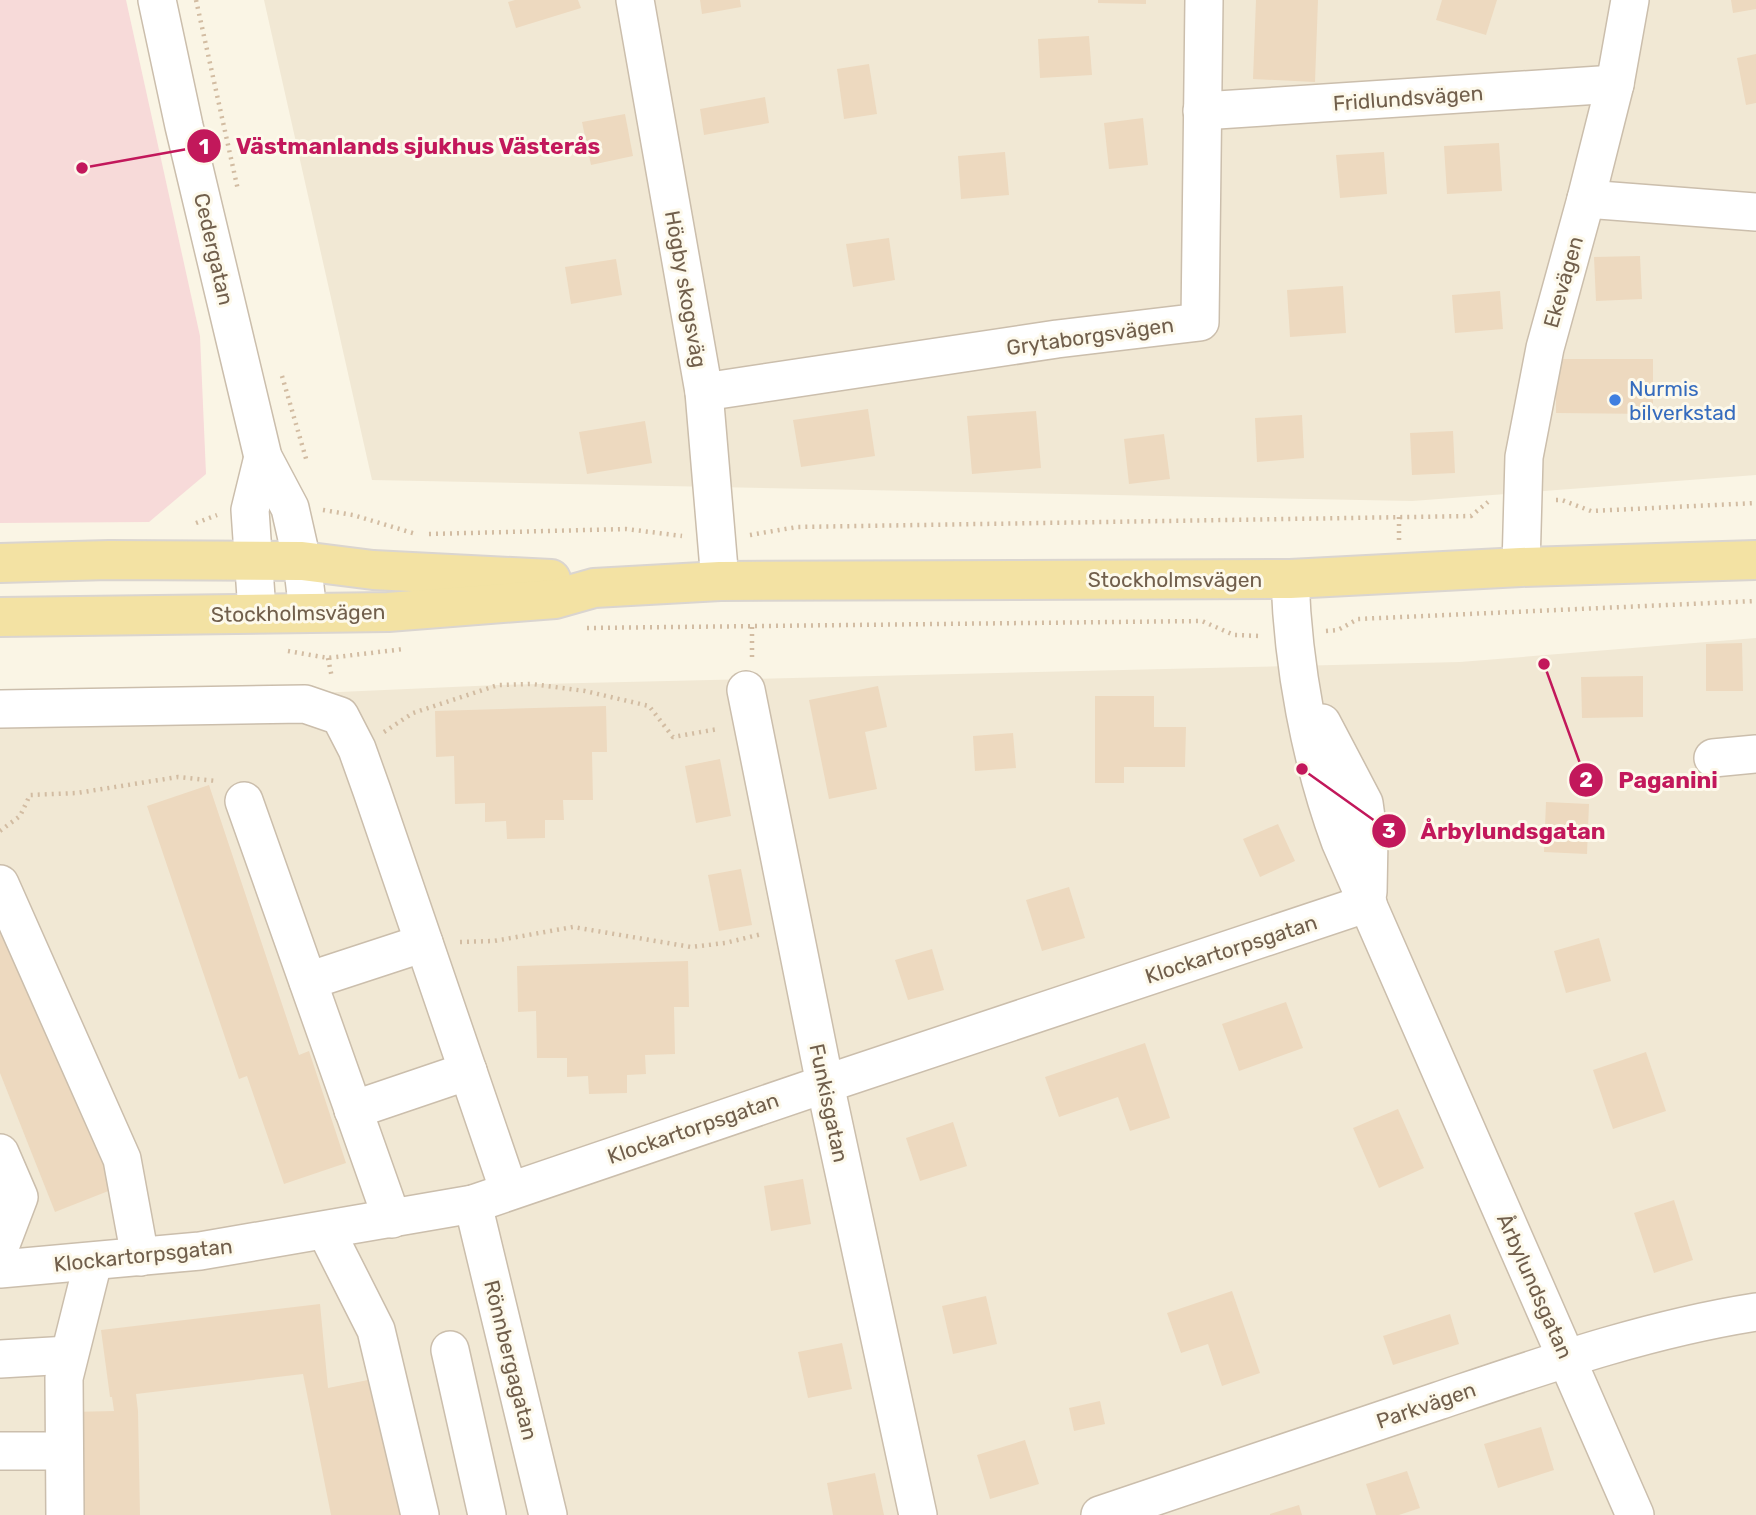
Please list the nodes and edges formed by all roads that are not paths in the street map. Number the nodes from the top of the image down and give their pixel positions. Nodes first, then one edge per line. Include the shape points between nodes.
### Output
1 (157, 0) edge
2 (635, 0) edge
3 (1204, 0) edge
4 (1630, 0) edge
5 (1615, 84) junction
6 (1202, 111) junction
7 (1587, 199) junction
8 (1756, 212) edge
9 (704, 392) junction
10 (263, 457) junction
11 (1756, 559) edge
12 (254, 560) junction
13 (302, 561) junction
14 (0, 563) edge
15 (1521, 567) junction
16 (1290, 579) junction
17 (720, 581) junction
18 (594, 588) junction
19 (257, 612) junction
20 (308, 612) junction
21 (0, 617) edge
22 (749, 706) road end
23 (0, 709) edge
24 (1756, 754) edge
25 (1713, 758) dead end
26 (244, 802) road end
27 (0, 884) edge
28 (1368, 903) junction
29 (424, 943) junction
30 (308, 981) junction
31 (468, 1071) junction
32 (825, 1084) junction
33 (354, 1110) junction
34 (0, 1153) edge
35 (509, 1191) junction
36 (473, 1204) junction
37 (392, 1219) junction
38 (327, 1231) junction
39 (0, 1247) edge
40 (140, 1257) junction
41 (93, 1262) junction
42 (0, 1269) edge
43 (1756, 1312) edge
44 (450, 1350) dead end
45 (69, 1355) junction
46 (1567, 1358) junction
47 (0, 1359) edge
48 (0, 1451) edge
49 (64, 1451) junction
50 (537, 1470) junction
51 (484, 1499) edge
52 (65, 1515) edge
53 (420, 1515) edge
54 (548, 1515) edge
55 (918, 1515) edge
56 (1100, 1515) edge
57 (1635, 1515) edge

1 - 10 street, Cedergatan
2 - 9 street, Högby skogsväg
3 - 6 street, Grytaborgsvägen
4 - 5 street, Ekevägen
5 - 6 street, Fridlundsvägen
5 - 7 street, Ekevägen
6 - 9 street, Grytaborgsvägen via 1200,322
7 - 8 street
7 - 15 street, Ekevägen via 1545,348 1524,457
9 - 17 street, Högby skogsväg
10 - 12 street, Cedergatan via 250,510
10 - 13 street, Cedergatan via 290,508
11 - 15 main road, Stockholmsvägen
12 - 13 main road, Stockholmsvägen
12 - 14 main road, Stockholmsvägen
12 - 19 street, Cedergatan
13 - 18 main road, Stockholmsvägen via 373,570 553,579
13 - 20 street, Cedergatan
15 - 16 main road, Stockholmsvägen
16 - 17 main road, Stockholmsvägen
16 - 28 street, Årbylundsgatan via 1298,677 1329,810
17 - 18 main road, Stockholmsvägen
18 - 20 main road, Stockholmsvägen via 555,599 388,612
19 - 20 main road, Stockholmsvägen
19 - 21 main road, Stockholmsvägen
22 - 32 street, Funkisgatan
23 - 29 street via 305,704 340,716 357,749
24 - 25 street
26 - 30 street
27 - 40 street via 121,1159
28 - 32 street, Klockartorpsgatan
28 - 46 street, Årbylundsgatan
29 - 30 street
29 - 31 street
30 - 33 street
31 - 33 street
31 - 35 street
32 - 35 street, Klockartorpsgatan
32 - 55 street, Funkisgatan
33 - 37 street
34 - 39 street via 19,1198
35 - 36 street, Klockartorpsgatan
36 - 37 street, Klockartorpsgatan
36 - 50 street, Rönnbergagatan
37 - 38 street, Klockartorpsgatan
38 - 40 street, Klockartorpsgatan
38 - 53 street via 376,1330
40 - 41 street, Klockartorpsgatan
41 - 42 street, Klockartorpsgatan
41 - 45 street
43 - 46 street, Parkvägen
44 - 51 street
45 - 47 street
45 - 49 street via 64,1378
46 - 56 street, Parkvägen
46 - 57 street, Årbylundsgatan
48 - 49 street
49 - 52 street
50 - 51 street
50 - 54 street, Rönnbergagatan

